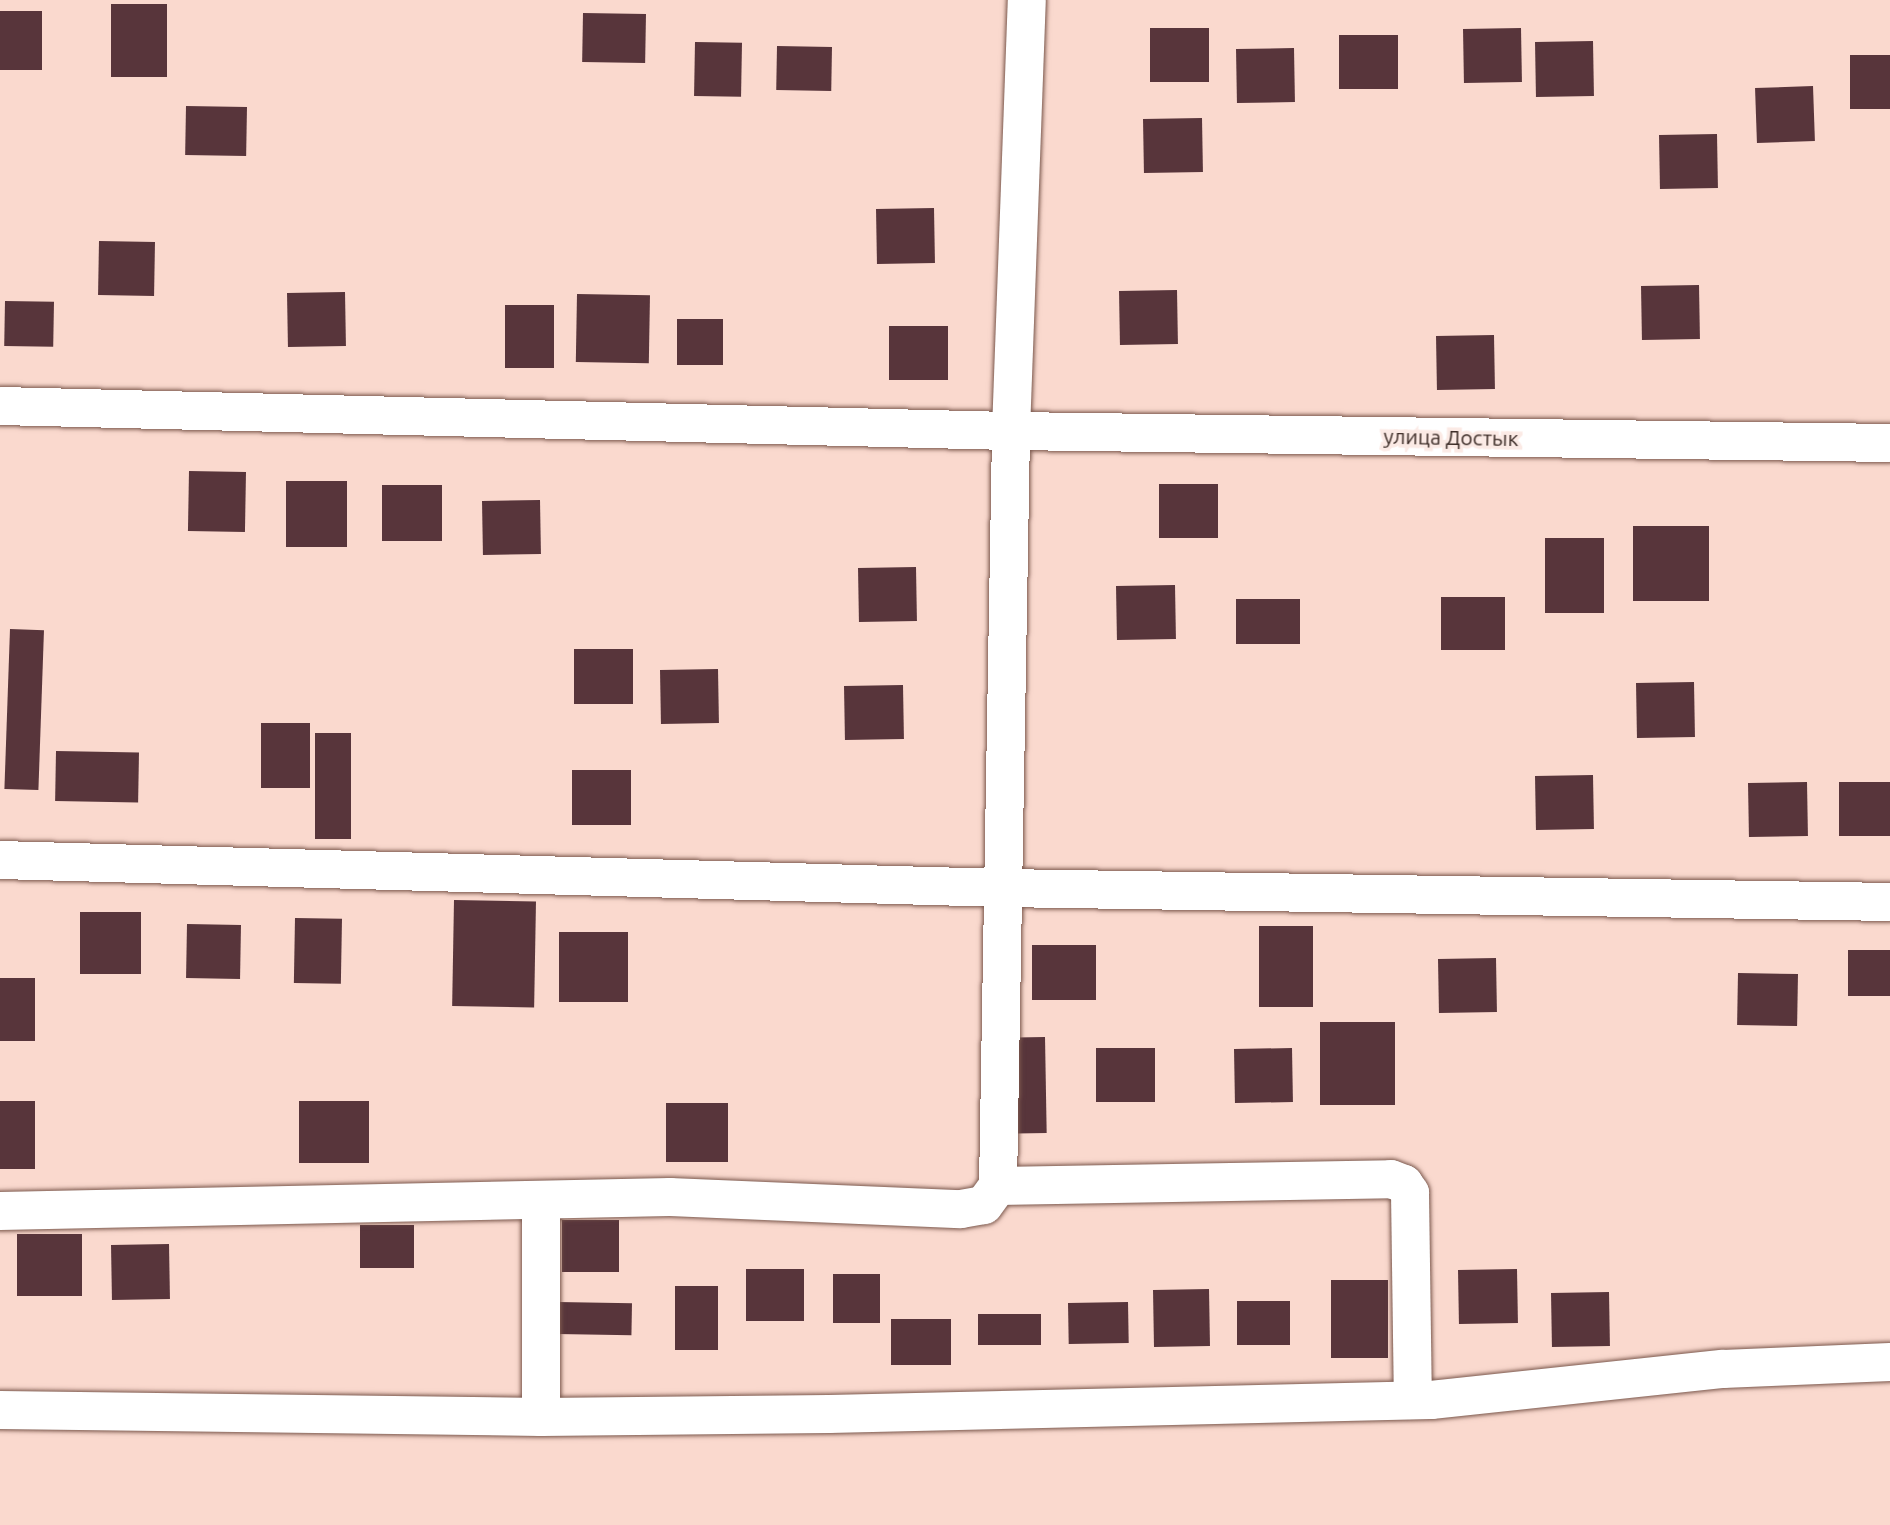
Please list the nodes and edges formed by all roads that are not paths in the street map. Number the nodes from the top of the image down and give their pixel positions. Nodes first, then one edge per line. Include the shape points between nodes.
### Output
1 (1027, 0) edge
2 (0, 406) edge
3 (1011, 431) junction
4 (1890, 443) edge
5 (0, 860) edge
6 (1002, 888) junction
7 (1890, 902) edge
8 (998, 1186) junction
9 (541, 1201) junction
10 (0, 1211) edge
11 (1890, 1362) edge
12 (1413, 1400) junction
13 (0, 1410) edge
14 (541, 1417) junction

1 - 3 street
2 - 3 street, улица Достык
3 - 4 street, улица Достык
3 - 6 street
5 - 6 street
6 - 7 street
6 - 8 street
8 - 9 street via 984,1205 961,1209 670,1197
8 - 12 street via 1391,1179 1404,1184 1410,1193
9 - 10 street
9 - 14 street
11 - 12 street via 1723,1369
12 - 14 street
13 - 14 street

